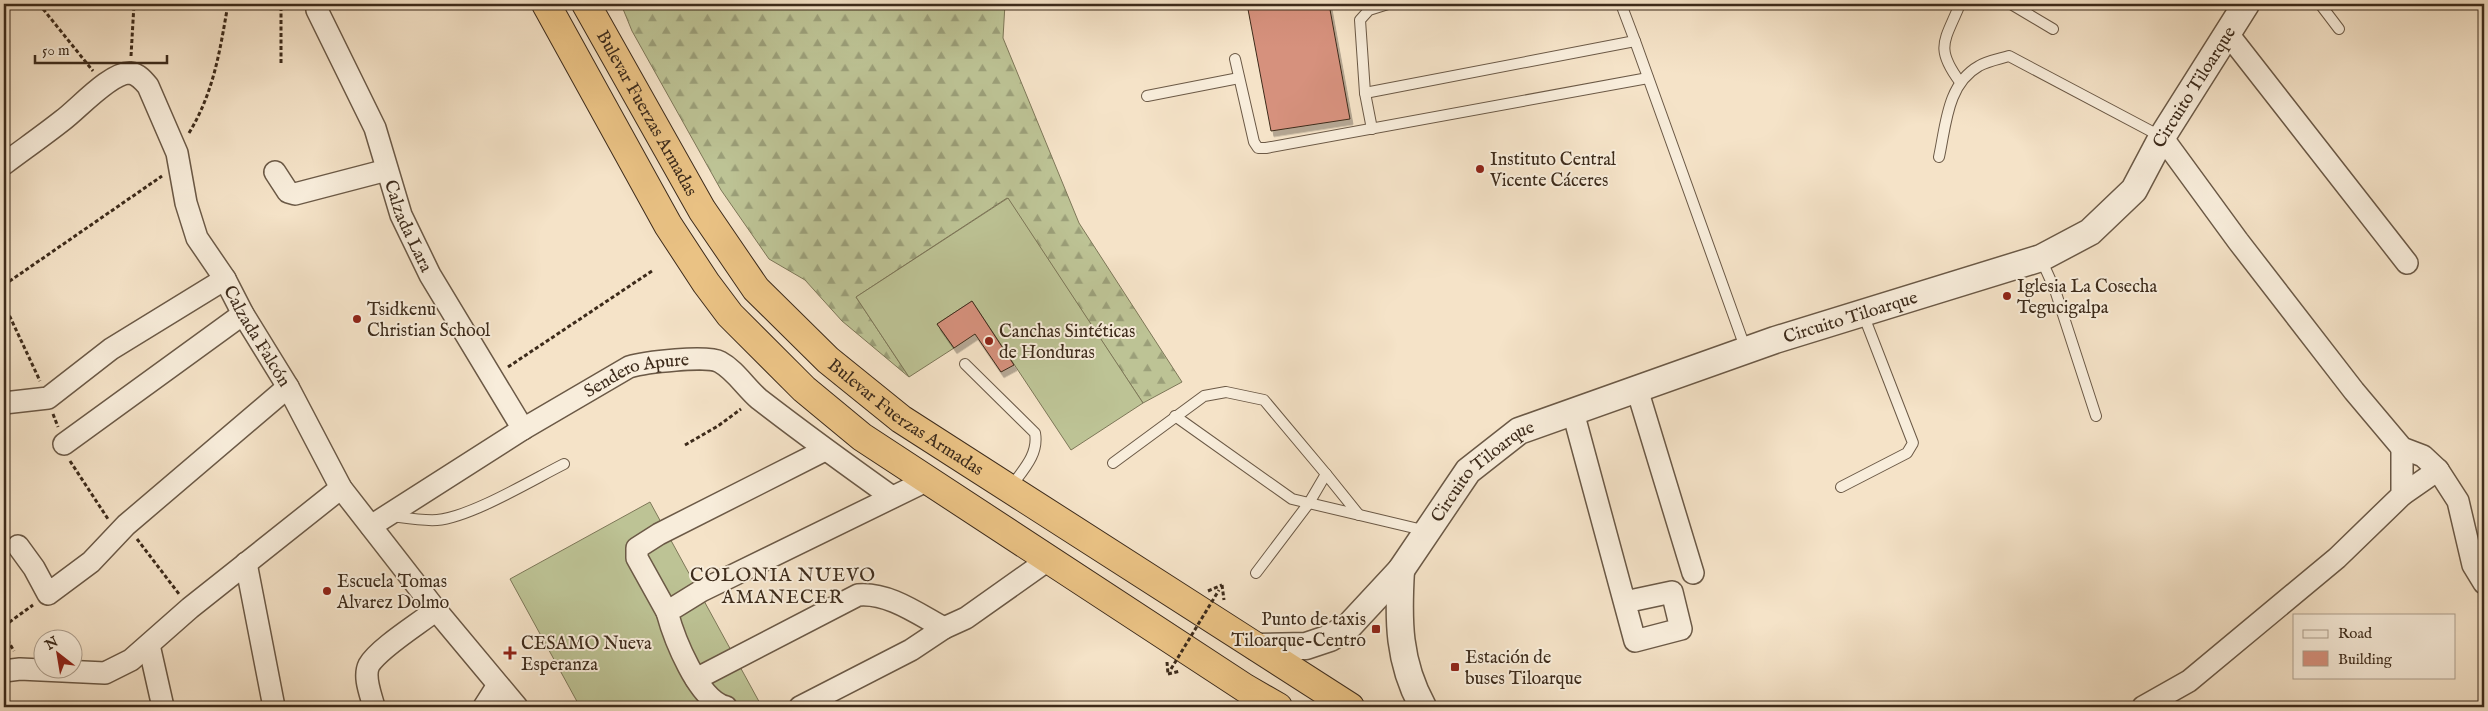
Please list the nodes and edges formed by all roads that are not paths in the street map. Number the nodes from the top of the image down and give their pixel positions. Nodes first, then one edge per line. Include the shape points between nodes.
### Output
1 (546, 4) edge
2 (586, 4) edge
3 (1388, 4) edge
4 (1621, 4) edge
5 (1960, 4) edge
6 (2011, 4) edge
7 (2246, 4) edge
8 (2320, 4) edge
9 (317, 10) dead end
10 (2339, 28) dead end
11 (2053, 29) dead end
12 (2228, 34) junction
13 (1634, 41) junction
14 (1235, 59) dead end
15 (1239, 78) junction
16 (1648, 78) junction
17 (1960, 82) junction
18 (1365, 93) junction
19 (1147, 96) dead end
20 (1372, 129) junction
21 (2162, 138) junction
22 (1939, 157) dead end
23 (4, 164) edge
24 (387, 170) junction
25 (275, 172) dead end
26 (2041, 258) junction
27 (2407, 262) dead end
28 (225, 279) junction
29 (1862, 313) junction
30 (243, 314) junction
31 (1746, 350) junction
32 (965, 364) dead end
33 (288, 387) junction
34 (1637, 389) junction
35 (4, 403) edge
36 (1573, 412) junction
37 (1176, 416) junction
38 (2096, 416) dead end
39 (523, 429) junction
40 (64, 444) road end
41 (2402, 448) junction
42 (825, 450) junction
43 (1112, 463) dead end
44 (564, 464) dead end
45 (2438, 470) junction
46 (1326, 474) junction
47 (928, 480) junction
48 (1841, 487) dead end
49 (341, 488) junction
50 (1010, 489) junction
51 (2402, 495) junction
52 (892, 497) junction
53 (1309, 504) junction
54 (1359, 515) junction
55 (379, 520) junction
56 (1427, 531) junction
57 (18, 546) dead end
58 (1048, 560) junction
59 (246, 563) junction
60 (1401, 570) junction
61 (1256, 573) dead end
62 (1693, 573) dead end
63 (2484, 583) edge
64 (1625, 602) dead end
65 (436, 610) junction
66 (667, 612) junction
67 (944, 628) junction
68 (149, 645) junction
69 (1256, 647) junction
70 (4, 671) edge
71 (696, 679) junction
72 (498, 685) junction
73 (1248, 698) edge
74 (163, 707) edge
75 (274, 707) edge
76 (374, 707) edge
77 (484, 707) edge
78 (517, 707) edge
79 (726, 707) edge
80 (800, 707) edge
81 (1278, 707) edge
82 (1350, 707) edge
83 (1423, 707) edge
84 (2143, 707) edge

1 - 47 highway, Bulevar Fuerzas Armadas via 668,225 730,315 804,389 862,437
2 - 50 highway, Bulevar Fuerzas Armadas via 702,210 756,289 828,360 901,419
3 - 18 lane via 1369,10 1360,20
4 - 13 lane
5 - 17 lane via 1942,48 1947,64
6 - 11 lane
7 - 12 street, Circuito Tiloarque
8 - 10 lane
9 - 24 street, Calzada Lara via 374,128
12 - 21 street, Circuito Tiloarque
12 - 27 street
13 - 16 lane
13 - 18 lane
14 - 15 lane
15 - 19 lane
15 - 20 lane via 1258,148
16 - 20 lane
16 - 31 lane
17 - 21 lane via 1979,66 2009,56
17 - 22 lane via 1951,100
18 - 20 lane
21 - 26 street, Circuito Tiloarque via 2134,190 2090,232
21 - 41 street via 2295,316
23 - 28 street, Calzada Falcón via 121,75 130,73 141,77 148,86 178,158 197,238
24 - 25 street via 295,194 288,192
24 - 39 street, Calzada Lara via 401,215 430,276
26 - 29 street, Circuito Tiloarque
26 - 38 lane
28 - 30 street, Calzada Falcón
28 - 35 street via 111,348 48,398
29 - 31 street, Circuito Tiloarque
29 - 48 lane via 1913,443 1907,453
30 - 33 street, Calzada Falcón
30 - 40 street
31 - 34 street, Circuito Tiloarque
32 - 50 lane via 1035,433 1034,453
33 - 49 street, Calzada Falcón
33 - 57 street via 122,530 91,562 48,594
34 - 36 street, Circuito Tiloarque
34 - 62 street
36 - 56 street, Circuito Tiloarque via 1519,431 1468,470
36 - 64 street
37 - 43 lane
37 - 46 lane via 1204,396 1226,392 1264,400
37 - 53 lane via 1292,499
39 - 42 street, Sendero Apure via 629,367 642,363 710,359 721,362 757,397
39 - 55 street, Sendero Apure
41 - 45 street via 2423,456
41 - 51 street
42 - 52 street, Sendero Apure
42 - 66 street via 637,548 637,558
44 - 55 lane via 454,516 426,520
45 - 51 street
45 - 63 street via 2458,501 2474,565
46 - 53 lane
46 - 54 lane
47 - 52 street
47 - 58 highway, Bulevar Fuerzas Armadas
49 - 55 street, Calzada Falcón
49 - 59 street
50 - 69 highway, Bulevar Fuerzas Armadas
51 - 84 street via 2337,558 2189,681
52 - 66 street via 701,591
53 - 54 lane
53 - 61 lane
54 - 56 lane
55 - 65 street, Calzada Falcón
56 - 60 street, Circuito Tiloarque
58 - 67 street via 966,618
58 - 73 highway, Bulevar Fuerzas Armadas
59 - 68 street
59 - 75 street
60 - 69 street, Circuito Tiloarque via 1349,626 1330,638 1306,646
60 - 83 street via 1398,619 1404,664
65 - 72 street, Calzada Falcón
65 - 76 street via 380,653 369,666 367,680
66 - 71 street via 674,635
67 - 71 street via 897,603 870,594 858,595
67 - 80 street via 911,650
68 - 70 street via 131,660 105,673
68 - 74 street
69 - 82 highway, Bulevar Fuerzas Armadas
71 - 79 street via 718,705
72 - 77 street
72 - 78 street, Calzada Falcón
73 - 81 highway, Bulevar Fuerzas Armadas

